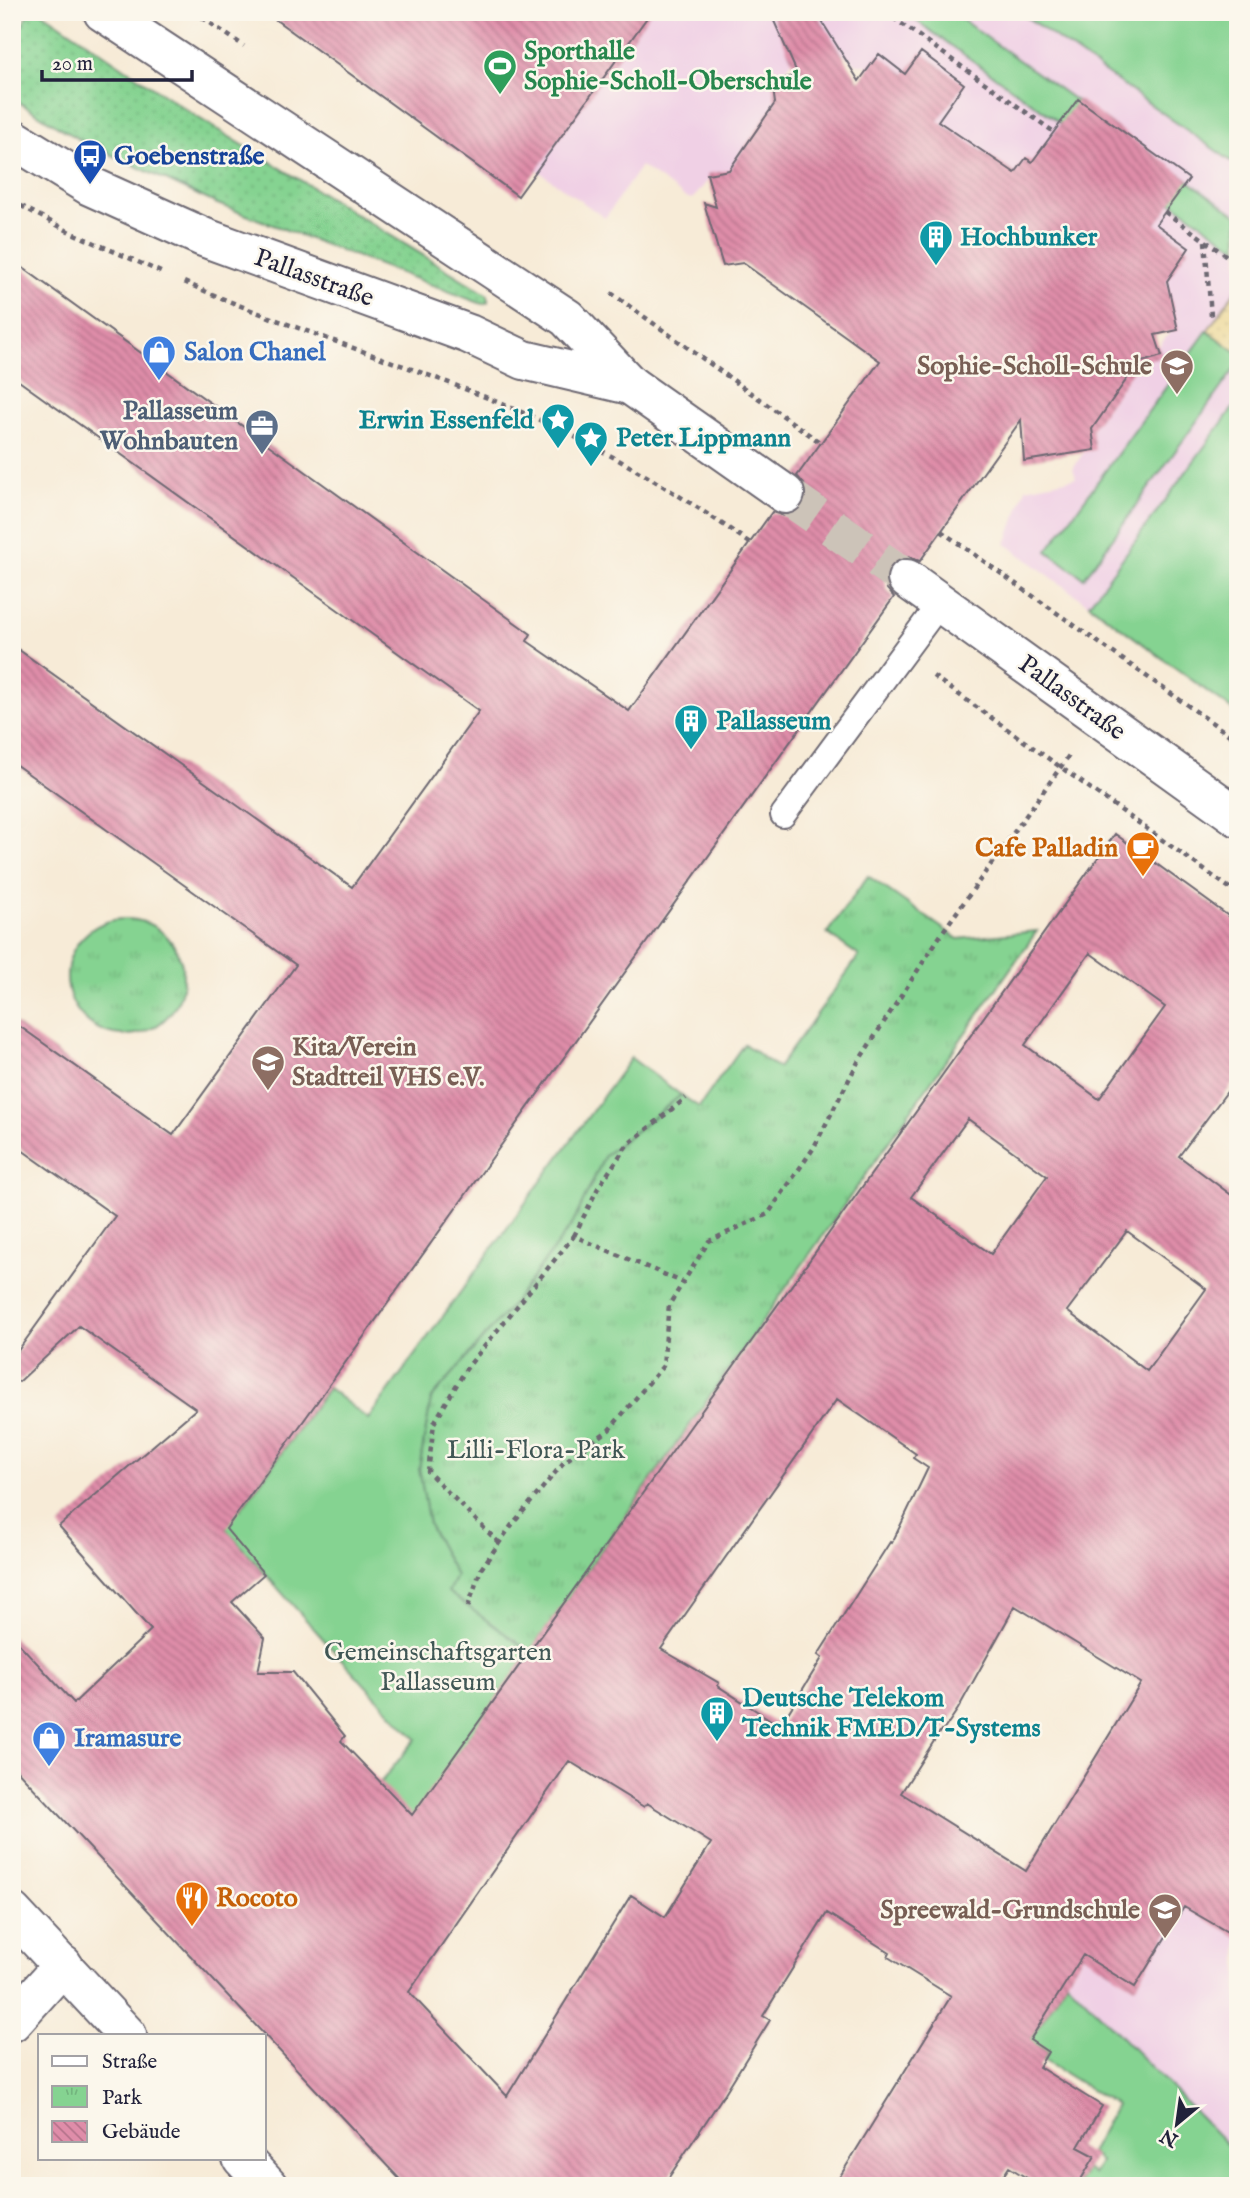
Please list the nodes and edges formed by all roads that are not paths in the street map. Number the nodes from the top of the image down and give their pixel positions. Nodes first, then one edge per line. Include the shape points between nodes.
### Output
1 (103, 12) edge
2 (12, 138) edge
3 (630, 385) junction
4 (785, 494) tunnel mouth
5 (907, 579) tunnel mouth
6 (940, 603) junction
7 (783, 815) dead end
8 (1238, 817) edge
9 (12, 1912) edge
10 (62, 1965) junction
11 (12, 2022) edge
12 (126, 2034) edge
13 (244, 2160) edge
14 (268, 2186) edge

1 - 3 main road, Pallasstraße via 567,318
2 - 3 main road, Pallasstraße via 90,186 203,237 469,334 524,360
3 - 4 main road, Pallasstraße
5 - 6 main road, Pallasstraße
6 - 7 lane
6 - 8 main road, Pallasstraße
9 - 10 main road
10 - 11 main road
10 - 12 main road
13 - 14 main road

